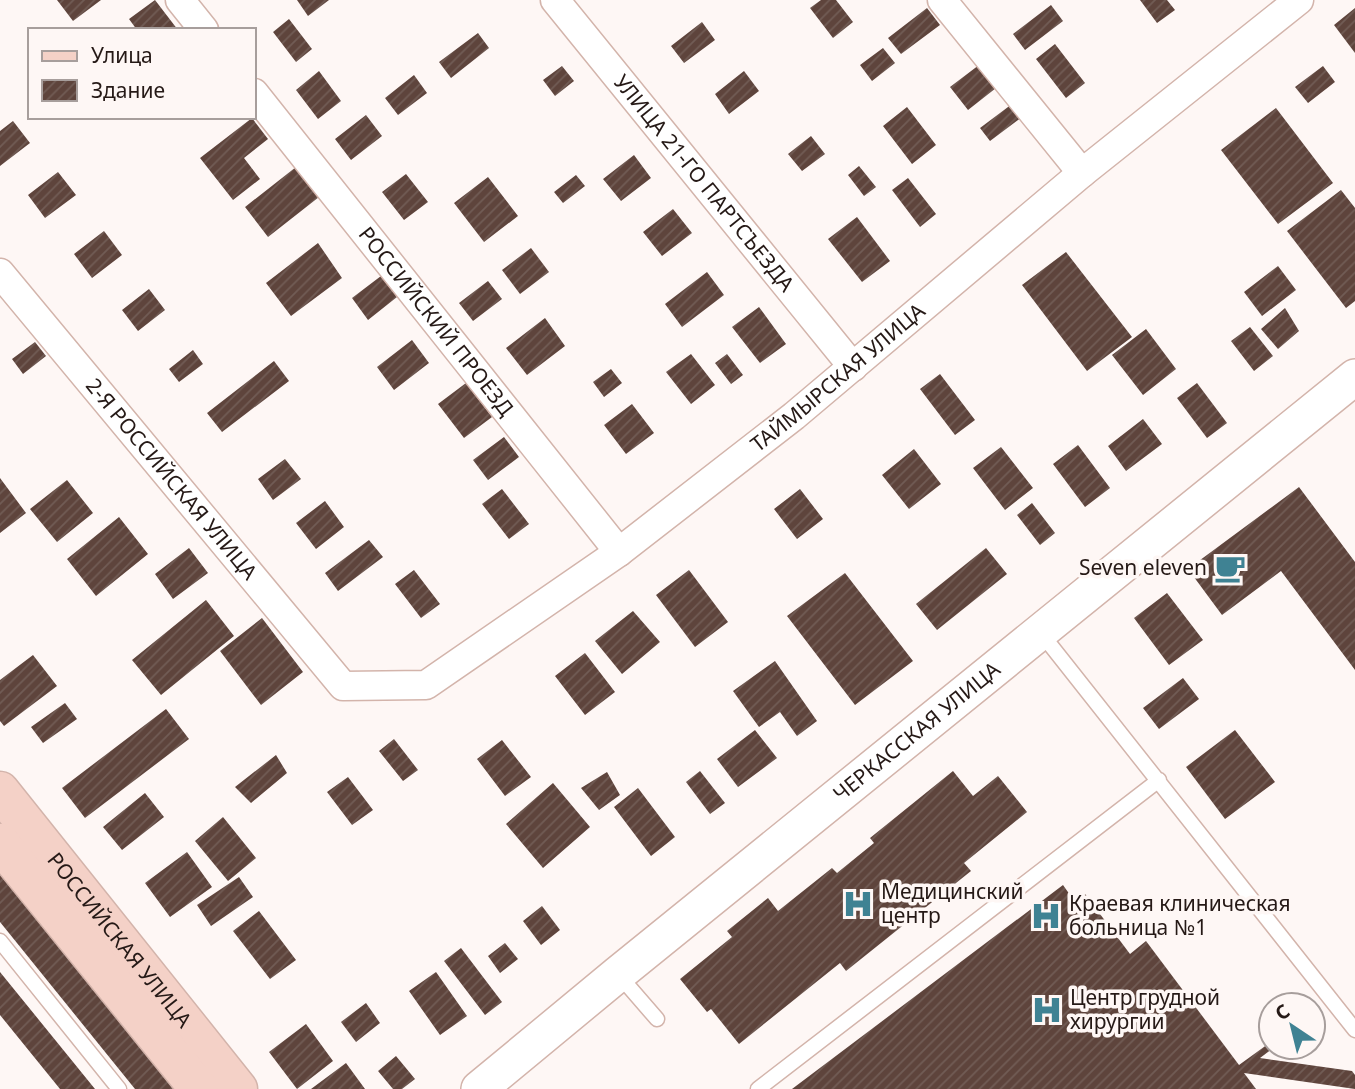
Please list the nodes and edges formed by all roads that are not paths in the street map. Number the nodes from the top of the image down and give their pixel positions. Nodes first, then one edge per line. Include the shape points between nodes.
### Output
1 (180, 0) edge
2 (555, 0) edge
3 (942, 0) edge
4 (1299, 0) edge
5 (202, 28) edge
6 (256, 96) edge
7 (1082, 173) junction
8 (0, 273) edge
9 (853, 367) junction
10 (1353, 382) edge
11 (619, 552) junction
12 (1041, 633) junction
13 (343, 686) joint
14 (1159, 780) junction
15 (0, 791) edge
16 (0, 843) edge
17 (0, 941) edge
18 (618, 974) junction
19 (657, 1019) dead end
20 (1355, 1030) edge
21 (118, 1089) edge
22 (199, 1089) edge
23 (238, 1089) edge
24 (479, 1089) edge
25 (758, 1089) edge

1 - 5 street
2 - 9 street, УЛИЦА 21-ГО ПАРТСЪЕЗДА
3 - 7 street
4 - 7 street, ТАЙМЫРСКАЯ УЛИЦА
6 - 11 street, РОССИЙСКИЙ ПРОЕЗД
7 - 9 street, ТАЙМЫРСКАЯ УЛИЦА
8 - 13 street, 2-Я РОССИЙСКАЯ УЛИЦА
9 - 11 street, ТАЙМЫРСКАЯ УЛИЦА
10 - 12 street, ЧЕРКАССКАЯ УЛИЦА
11 - 13 street, ТАЙМЫРСКАЯ УЛИЦА via 426,685
12 - 14 lane
12 - 18 street, ЧЕРКАССКАЯ УЛИЦА
14 - 20 lane
14 - 25 lane
15 - 23 main road, РОССИЙСКАЯ УЛИЦА
16 - 22 main road, РОССИЙСКАЯ УЛИЦА
17 - 21 lane
18 - 19 lane
18 - 24 street, ЧЕРКАССКАЯ УЛИЦА

